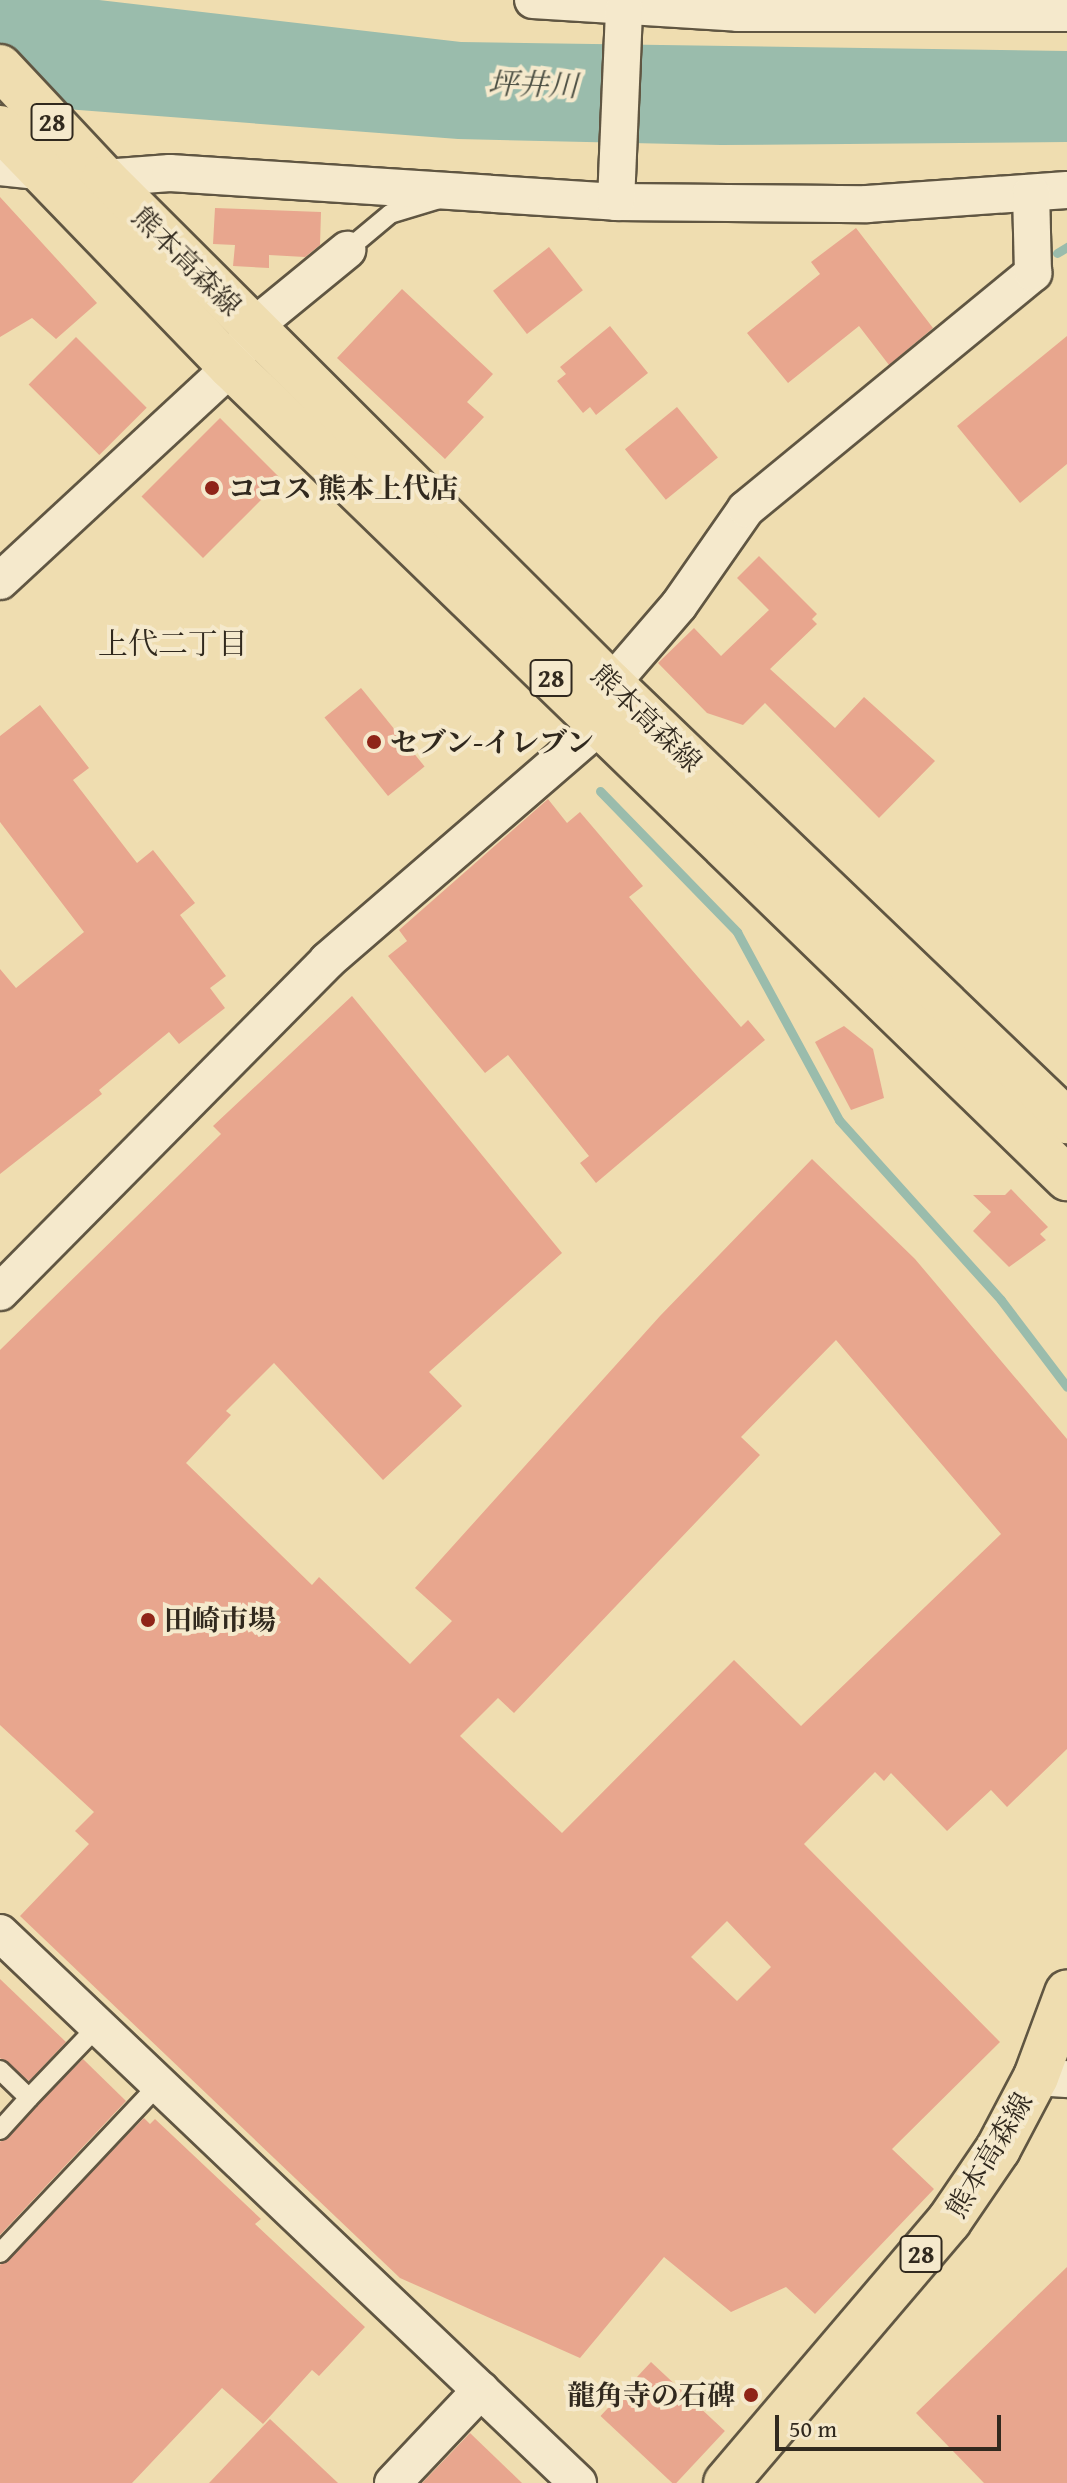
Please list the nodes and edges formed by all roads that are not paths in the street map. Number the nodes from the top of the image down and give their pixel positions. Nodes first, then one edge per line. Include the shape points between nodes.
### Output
1 (533, 0) edge
2 (619, 8) edge
3 (1067, 13) edge
4 (0, 67) edge
5 (0, 128) edge
6 (21, 169) edge
7 (104, 178) junction
8 (1067, 190) edge
9 (451, 191) junction
10 (1031, 193) junction
11 (617, 195) junction
12 (347, 250) joint
13 (253, 327) junction
14 (231, 367) junction
15 (0, 581) edge
16 (606, 705) junction
17 (1067, 1121) edge
18 (1067, 1178) edge
19 (0, 1292) edge
20 (0, 1933) edge
21 (1067, 1993) edge
22 (98, 2026) junction
23 (0, 2070) edge
24 (1051, 2078) edge
25 (159, 2084) junction
26 (29, 2098) junction
27 (0, 2130) edge
28 (0, 2253) edge
29 (481, 2390) junction
30 (393, 2483) edge
31 (578, 2483) edge
32 (726, 2483) edge

1 - 2 street
2 - 3 street via 898,16
2 - 11 street
4 - 7 main road, 熊本高森線 / 28
5 - 6 main road, 熊本高森線 / 28
6 - 7 street
6 - 14 main road, 熊本高森線 / 28
7 - 9 street via 170,173
7 - 13 main road, 熊本高森線 / 28
8 - 10 street
9 - 11 street
9 - 12 lane via 432,203 390,214
10 - 11 street via 867,204
10 - 16 street via 1033,273 746,509
12 - 13 street
13 - 14 street
13 - 16 main road, 熊本高森線 / 28
14 - 15 street
14 - 16 main road, 熊本高森線 / 28
16 - 17 main road, 熊本高森線 / 28
16 - 18 main road, 熊本高森線 / 28
16 - 19 street via 327,961
20 - 22 street
21 - 24 main road, 熊本高森線 / 28
22 - 25 street
22 - 26 lane
23 - 26 lane
24 - 32 main road, 熊本高森線 / 28 via 949,2221
25 - 28 lane
25 - 29 street
26 - 27 lane
29 - 30 street
29 - 31 street

